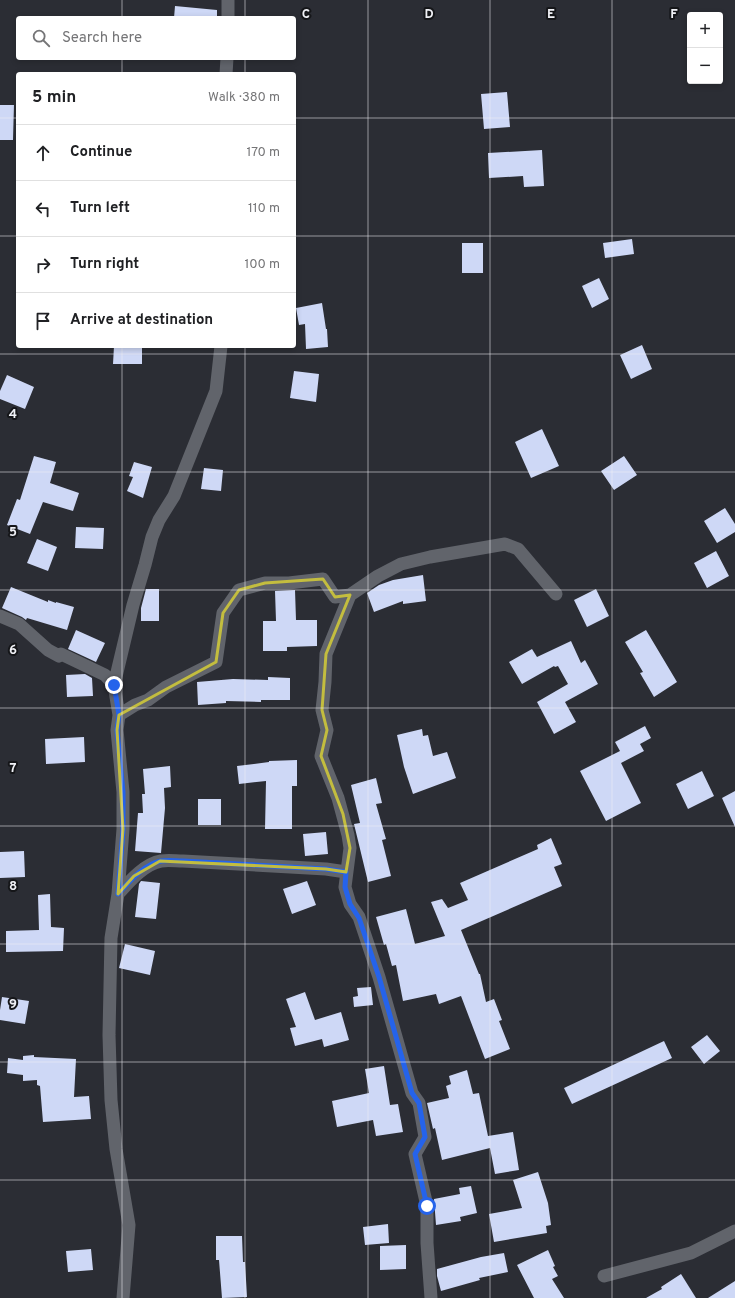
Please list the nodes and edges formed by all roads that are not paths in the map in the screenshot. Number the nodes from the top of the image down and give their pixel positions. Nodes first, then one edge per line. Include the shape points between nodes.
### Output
1 (228, 0) edge
2 (228, 16) edge
3 (227, 60) edge
4 (226, 72) edge
5 (221, 348) edge
6 (556, 594) dead end
7 (350, 595) junction
8 (0, 616) edge
9 (114, 685) junction
10 (119, 715) junction
11 (346, 872) junction
12 (118, 894) junction
13 (735, 1231) edge
14 (604, 1276) dead end
15 (123, 1298) edge
16 (432, 1298) edge

1 - 2 street
3 - 4 street
5 - 9 street via 216,391 174,496 152,537
6 - 7 street via 518,549 505,544 401,564
7 - 10 street via 335,597 323,579 265,583 239,590 223,613 216,662 166,687
7 - 11 street via 326,654 322,710 327,730 321,756 345,821 350,848
8 - 9 street via 19,624 48,650 105,675
9 - 10 street
10 - 12 street via 117,730 123,792 123,830
11 - 12 street via 160,861 134,876
11 - 16 street via 345,887 350,904 359,918 379,977 412,1093 419,1103 425,1137 415,1154 427,1206 427,1243
12 - 15 street via 111,938 109,1035 111,1100 128,1225
13 - 14 street via 691,1253

